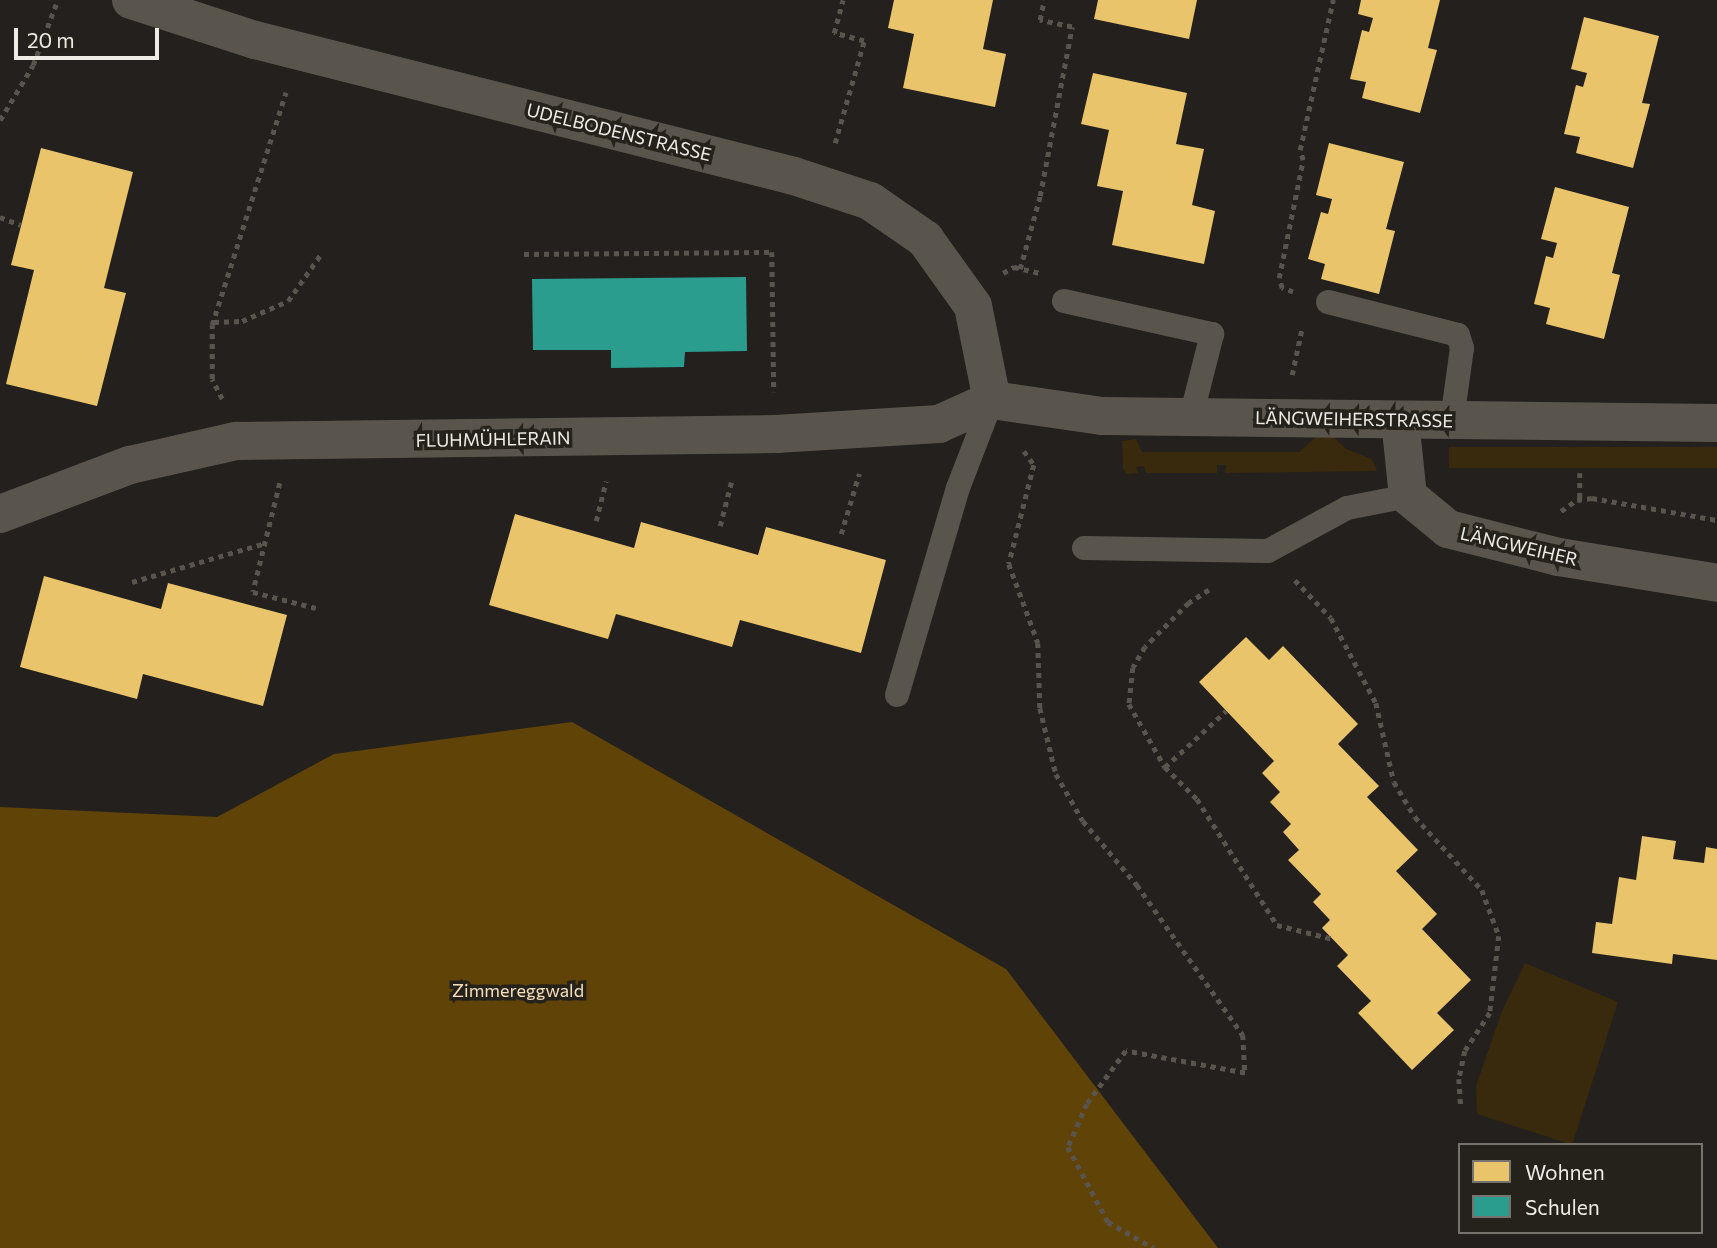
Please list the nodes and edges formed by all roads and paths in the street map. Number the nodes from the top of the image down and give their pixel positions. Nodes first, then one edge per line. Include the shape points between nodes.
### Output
1 (131, 0) edge
2 (843, 0) edge
3 (1045, 0) edge
4 (1333, 0) edge
5 (56, 5) dead end
6 (290, 78) dead end
7 (0, 120) edge
8 (837, 137) dead end
9 (0, 217) edge
10 (21, 225) dead end
11 (321, 254) dead end
12 (524, 254) dead end
13 (1020, 269) junction
14 (965, 295) junction
15 (1319, 300) junction
16 (1064, 301) joint
17 (214, 322) junction
18 (992, 400) junction
19 (224, 402) dead end
20 (774, 405) dead end
21 (1191, 418) junction
22 (1282, 419) junction
23 (1400, 420) junction
24 (1452, 421) junction
25 (1717, 423) edge
26 (863, 461) dead end
27 (283, 470) dead end
28 (1580, 473) dead end
29 (733, 476) dead end
30 (607, 477) dead end
31 (1408, 496) junction
32 (1580, 499) junction
33 (0, 514) edge
34 (1557, 514) dead end
35 (1717, 520) edge
36 (596, 521) dead end
37 (720, 526) dead end
38 (841, 534) dead end
39 (266, 543) junction
40 (1084, 548) dead end
41 (1268, 551) junction
42 (132, 582) dead end
43 (1717, 583) edge
44 (1212, 588) dead end
45 (316, 608) dead end
46 (897, 695) dead end
47 (1226, 711) dead end
48 (1165, 767) junction
49 (1333, 939) dead end
50 (1461, 1107) dead end
51 (1154, 1248) edge

1 - 14 street, UDELBODENSTRASSE via 255,40 794,176 870,201 926,239
2 - 8 path via 834,33 864,41
3 - 13 path via 1040,20 1072,27 1040,196
4 - 15 path via 1300,150 1303,160 1279,278 1284,290
5 - 7 path via 33,65
6 - 17 path
9 - 10 path
11 - 17 path via 288,301 242,321
12 - 20 path via 772,252
13 - 14 path via 1014,267
13 - 16 path via 1041,272
14 - 18 street, UDELBODENSTRASSE via 972,306
15 - 22 path
15 - 24 lane via 1458,335 1462,348
16 - 21 lane via 1212,334
17 - 19 path via 212,379
18 - 21 street, LÄNGWEIHERSTRASSE via 1102,416
18 - 33 street, FLUHMÜHLERAIN via 939,424 776,434 236,441 130,465
18 - 46 lane via 958,488
18 - 51 path via 1034,465 1009,564 1038,643 1040,708 1056,774 1083,821 1137,885 1243,1035 1245,1073 1126,1051 1087,1104 1068,1147 1108,1222
21 - 22 street, LÄNGWEIHERSTRASSE
22 - 23 street, LÄNGWEIHERSTRASSE
23 - 24 street, LÄNGWEIHERSTRASSE
23 - 31 street
24 - 25 street, LÄNGWEIHERSTRASSE
26 - 38 path
27 - 39 path
28 - 32 path
29 - 37 path
30 - 36 path
31 - 41 lane via 1347,508
31 - 43 street, LÄNGWEIHER via 1448,529 1559,557
32 - 34 path
32 - 35 path
39 - 42 path
39 - 45 path via 253,592
40 - 41 lane
41 - 50 path via 1331,618 1376,703 1394,782 1415,817 1482,890 1499,936 1490,1013 1465,1051 1459,1079
44 - 48 path via 1189,603 1145,647 1133,668 1129,704
47 - 48 path
48 - 49 path via 1198,799 1277,925

